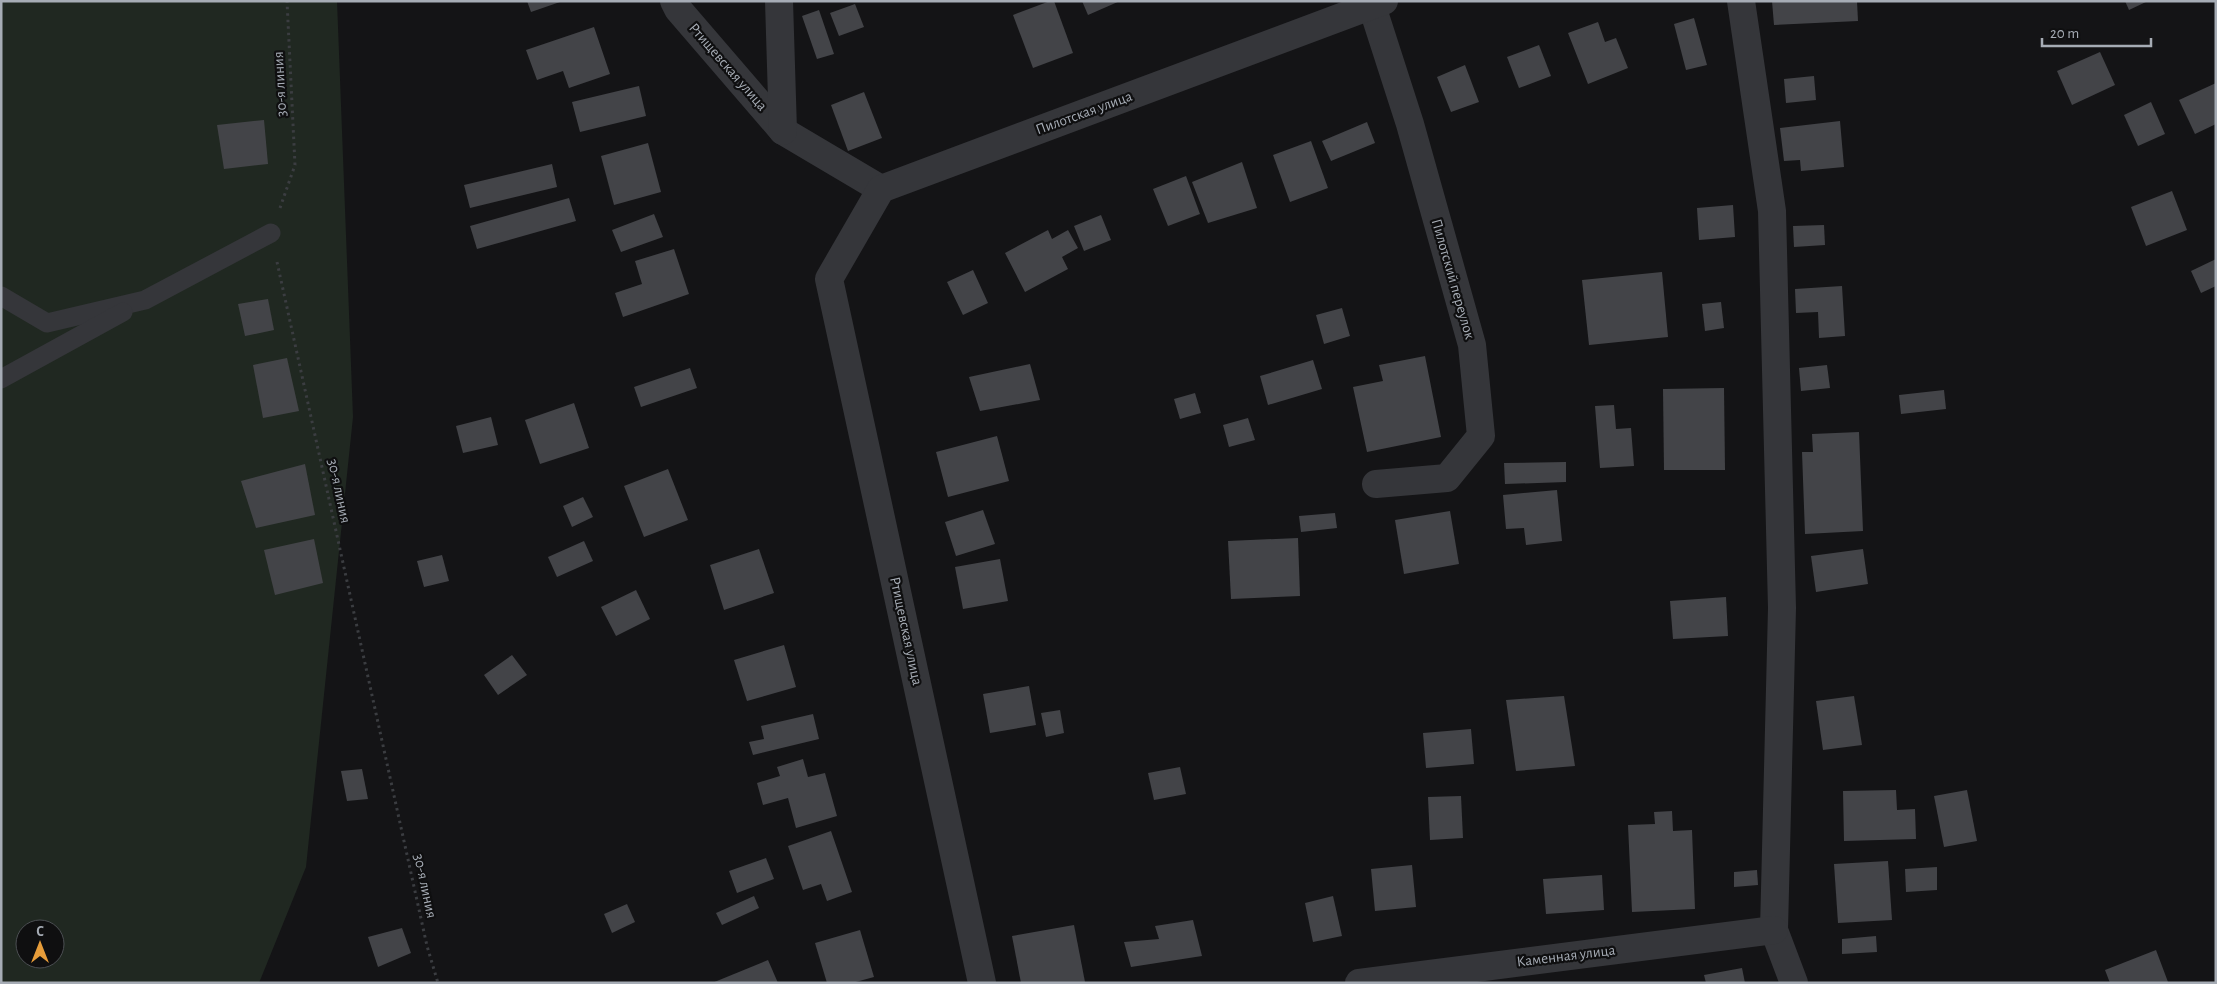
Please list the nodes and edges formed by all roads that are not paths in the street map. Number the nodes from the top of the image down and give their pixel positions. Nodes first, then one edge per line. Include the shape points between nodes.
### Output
1 (674, 1) edge
2 (779, 1) edge
3 (1741, 1) edge
4 (1378, 3) edge
5 (783, 130) junction
6 (881, 189) junction
7 (271, 232) road end
8 (1, 296) edge
9 (145, 300) junction
10 (1, 379) edge
11 (1376, 484) dead end
12 (1774, 930) junction
13 (982, 983) edge
14 (1359, 983) edge
15 (1794, 983) edge

1 - 5 street, Ртищевская улица
2 - 5 street, Ртищевская улица
3 - 12 street via 1772,211 1782,608
4 - 6 street, Пилотская улица
4 - 11 street, Пилотский переулок via 1472,345 1481,436 1447,478
5 - 6 street, Ртищевская улица
6 - 13 street, Ртищевская улица via 829,279
7 - 9 lane
8 - 9 lane via 47,323
9 - 10 lane
12 - 14 street, Каменная улица
12 - 15 street

